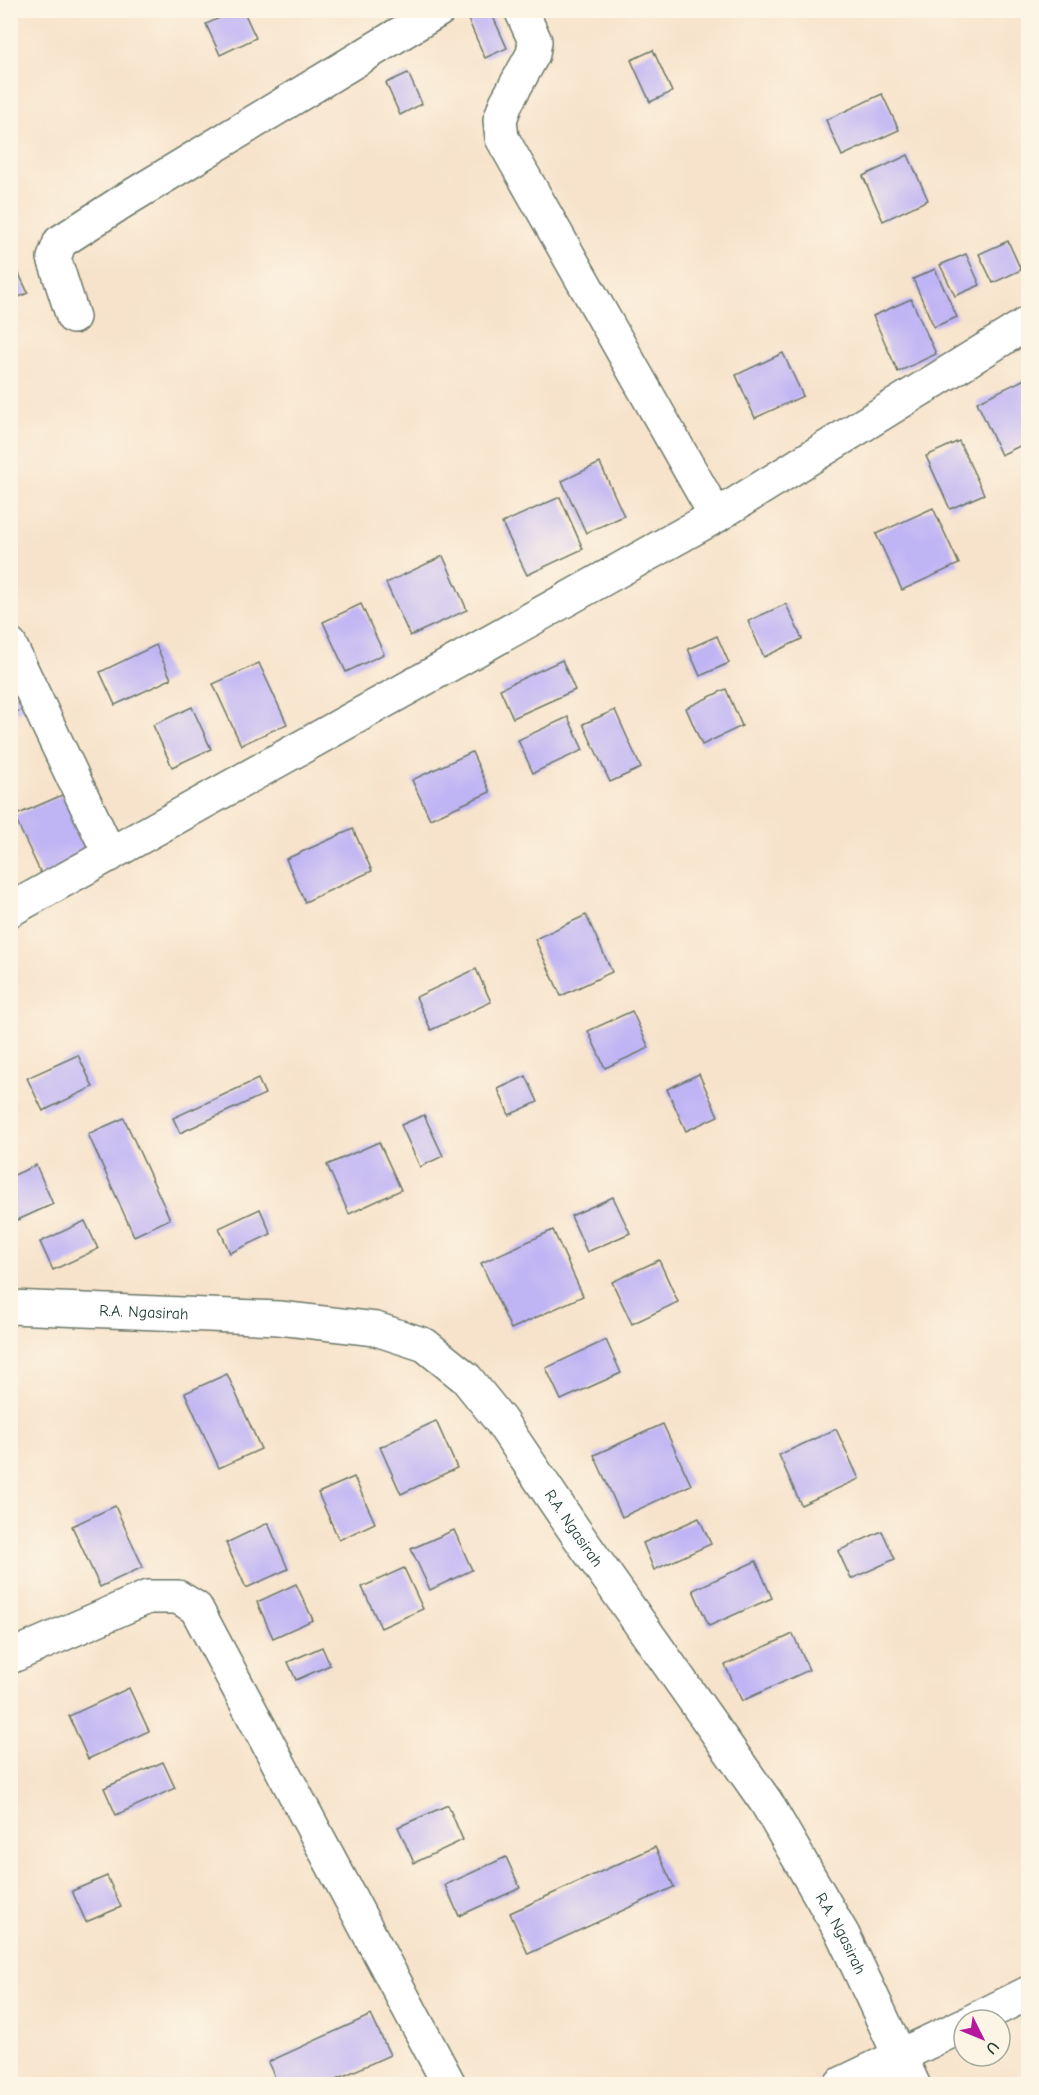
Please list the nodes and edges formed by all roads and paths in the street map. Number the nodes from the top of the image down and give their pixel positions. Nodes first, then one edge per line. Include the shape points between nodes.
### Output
1 (440, 10) edge
2 (521, 10) edge
3 (73, 316) dead end
4 (1029, 322) edge
5 (716, 516) junction
6 (10, 645) edge
7 (110, 855) junction
8 (10, 910) edge
9 (10, 1307) edge
10 (10, 1658) edge
11 (1029, 1993) edge
12 (998, 2008) edge
13 (952, 2035) edge
14 (906, 2071) edge
15 (449, 2085) edge
16 (841, 2085) edge

1 - 3 street via 60,242 54,258
2 - 5 street via 535,41 533,54 500,120 502,138
4 - 5 street
5 - 7 street
6 - 7 street
7 - 8 street
9 - 14 street, R.A. Ngasirah via 279,1318 376,1329 425,1345 466,1378 500,1420 766,1803 843,1935
10 - 15 street via 148,1598 178,1597 196,1608
11 - 12 street
13 - 14 street
14 - 16 street

